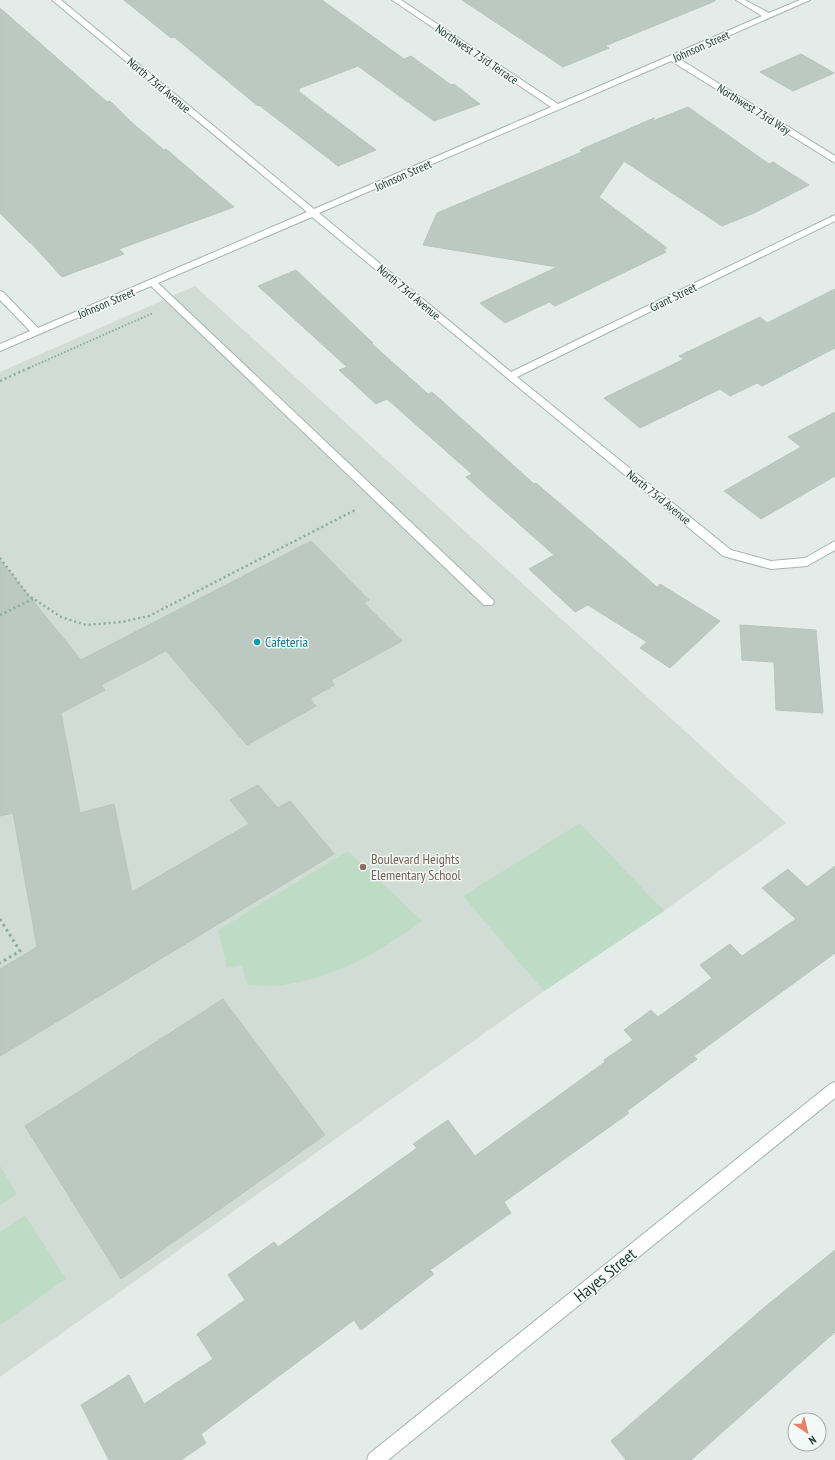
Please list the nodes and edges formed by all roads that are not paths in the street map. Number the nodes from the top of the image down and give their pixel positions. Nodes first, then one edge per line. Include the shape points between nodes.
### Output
1 (56, 0) edge
2 (396, 0) edge
3 (740, 0) edge
4 (806, 0) edge
5 (768, 16) junction
6 (673, 59) junction
7 (558, 108) junction
8 (835, 160) edge
9 (314, 214) junction
10 (835, 218) edge
11 (153, 283) junction
12 (0, 294) edge
13 (37, 332) junction
14 (0, 348) edge
15 (510, 376) junction
16 (835, 545) edge
17 (488, 602) dead end
18 (835, 1089) edge
19 (375, 1460) edge

1 - 9 street, North 73rd Avenue
2 - 7 street, Northwest 73rd Terrace
3 - 5 street
4 - 5 street, Johnson Street
5 - 6 street, Johnson Street
6 - 7 street, Johnson Street
6 - 8 street, Northwest 73rd Way
7 - 9 street, Johnson Street
9 - 11 street, Johnson Street
9 - 15 street, North 73rd Avenue
10 - 15 street, Grant Street
11 - 13 street, Johnson Street
11 - 17 street
12 - 13 street
13 - 14 street, Johnson Street
15 - 16 street, North 73rd Avenue via 727,553 771,565 807,562
18 - 19 street, Hayes Street

